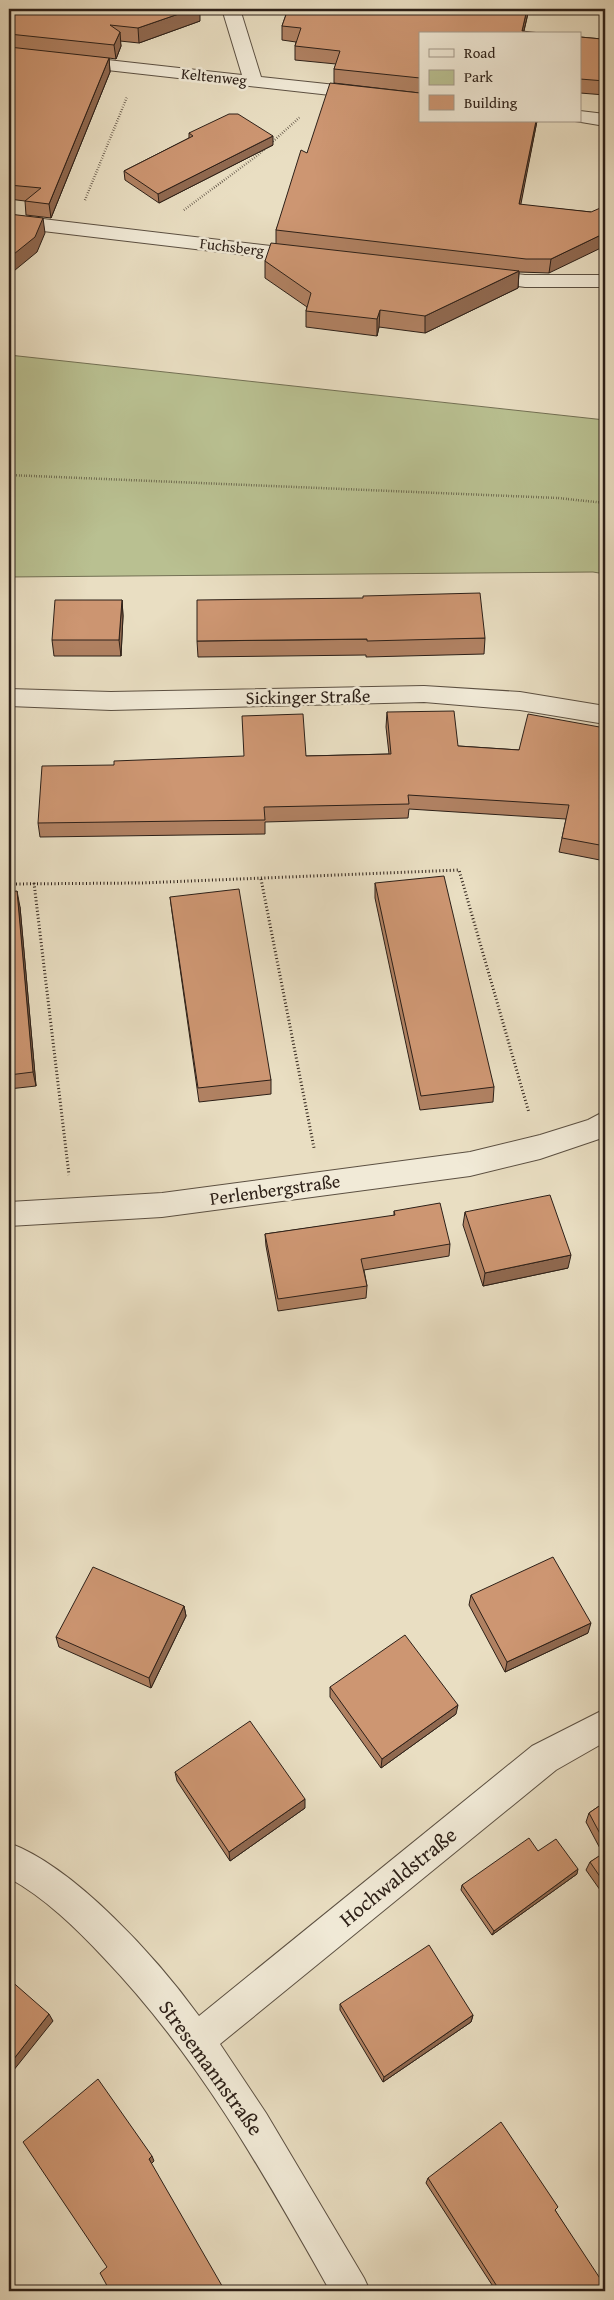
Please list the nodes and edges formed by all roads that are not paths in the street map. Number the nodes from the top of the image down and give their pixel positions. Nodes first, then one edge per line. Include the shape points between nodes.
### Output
1 (230, 9) edge
2 (9, 54) edge
3 (253, 82) junction
4 (419, 100) edge
5 (582, 117) edge
6 (605, 120) edge
7 (9, 221) edge
8 (321, 258) edge
9 (467, 275) edge
10 (605, 281) edge
11 (9, 698) edge
12 (605, 715) edge
13 (605, 1122) edge
14 (9, 1214) edge
15 (605, 1725) edge
16 (9, 1860) edge
17 (197, 2040) junction
18 (351, 2291) edge

1 - 3 street
2 - 3 street, Keltenweg
3 - 4 street, Keltenweg
5 - 6 street
7 - 8 street, Fuchsberg
9 - 10 street via 525,281
11 - 12 street, Sickinger Straße via 111,701 424,694 520,701
13 - 14 street, Perlenbergstraße via 597,1128 540,1147 470,1164 162,1205
15 - 17 street, Hochwaldstraße via 544,1758
16 - 17 street, Stresemannstraße via 46,1882 114,1941
17 - 18 street, Stresemannstraße via 256,2127

